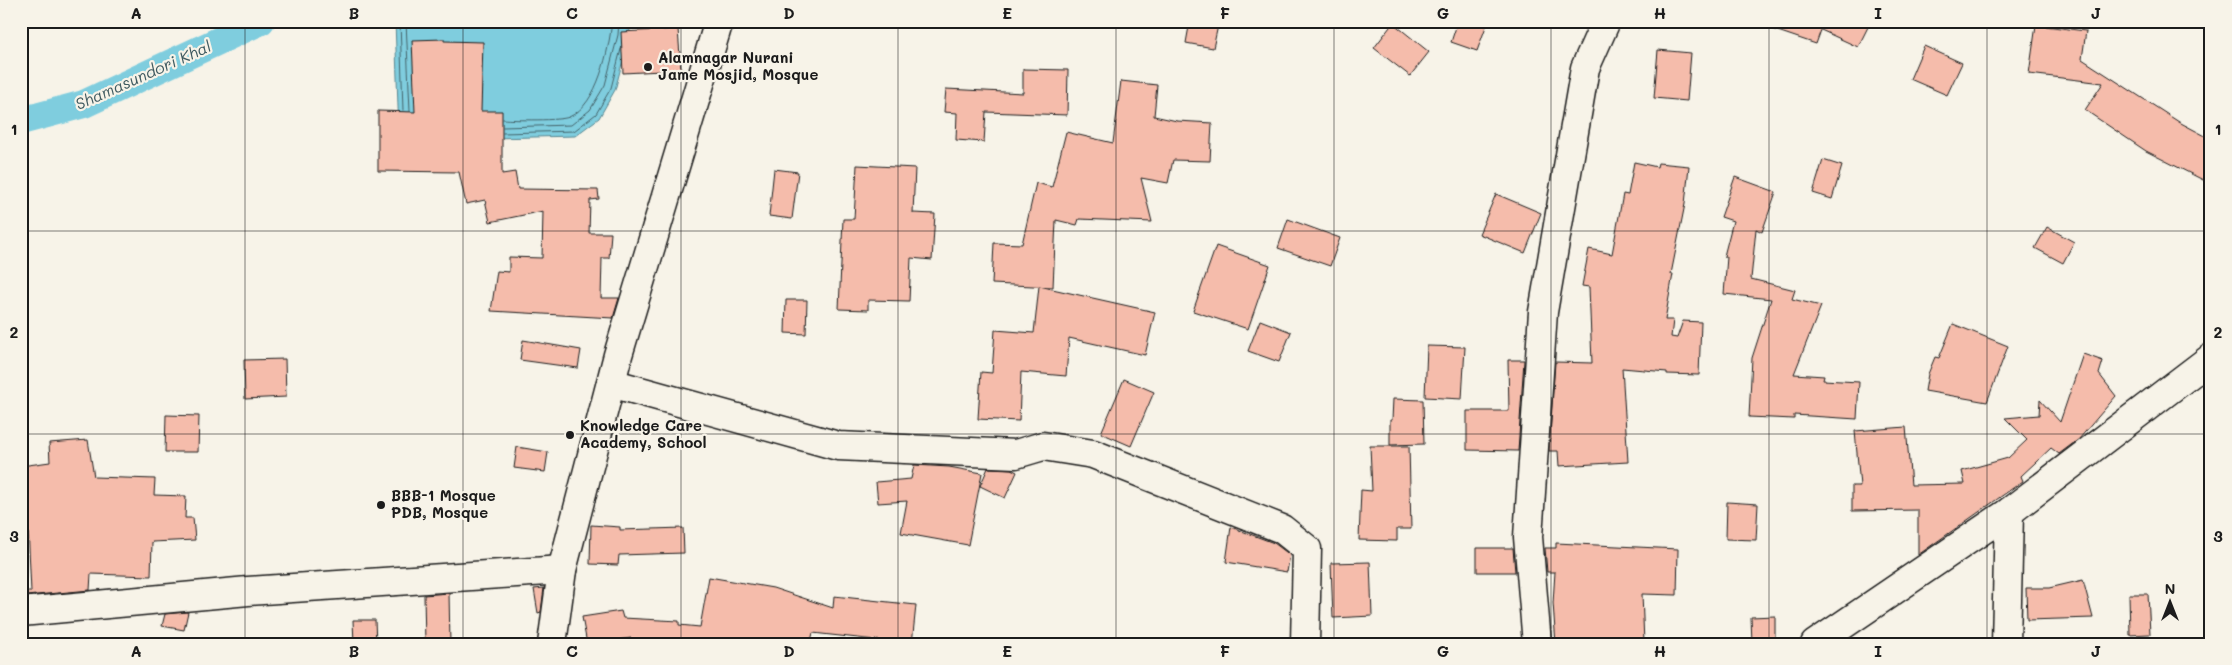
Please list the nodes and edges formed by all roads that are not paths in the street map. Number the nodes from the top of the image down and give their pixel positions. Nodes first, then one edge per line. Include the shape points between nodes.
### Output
1 (719, 21) edge
2 (1606, 21) edge
3 (2211, 358) edge
4 (611, 383) junction
5 (2009, 512) junction
6 (562, 570) junction
7 (21, 612) edge
8 (552, 644) edge
9 (1305, 644) edge
10 (1537, 644) edge
11 (1815, 644) edge
12 (2006, 644) edge

1 - 4 street
2 - 10 street via 1585,68 1543,312 1528,536
3 - 5 street
4 - 6 street
4 - 9 street via 838,446 1016,454 1043,446 1093,454 1282,529 1306,549
5 - 11 street
5 - 12 street
6 - 7 street via 248,591
6 - 8 street

